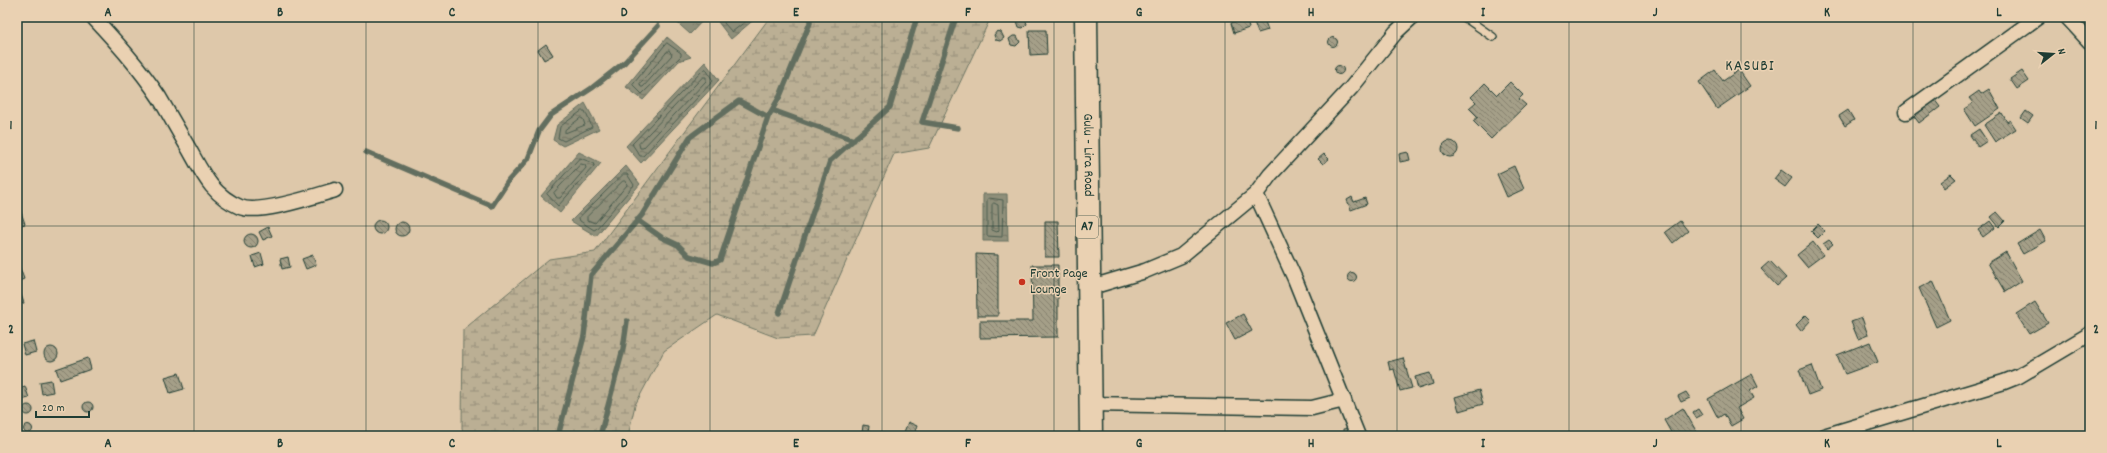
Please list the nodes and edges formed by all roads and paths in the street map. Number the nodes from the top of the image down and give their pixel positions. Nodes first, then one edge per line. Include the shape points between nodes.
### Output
1 (93, 17) edge
2 (1086, 17) edge
3 (1412, 17) edge
4 (1464, 17) edge
5 (2038, 17) edge
6 (2067, 17) edge
7 (1493, 37) dead end
8 (2090, 42) edge
9 (1906, 112) dead end
10 (335, 190) dead end
11 (1256, 194) junction
12 (1088, 288) junction
13 (2090, 334) edge
14 (1344, 400) junction
15 (1090, 404) junction
16 (1091, 436) edge
17 (1358, 436) edge
18 (1824, 436) edge

1 - 10 street via 137,66 158,96 200,171 215,191 241,207 250,209 283,205
2 - 12 main road, Gulu - Lira Road / A7
3 - 11 street via 1396,32 1351,88 1270,175
4 - 7 lane
5 - 9 street
6 - 8 street
11 - 12 street via 1181,256 1138,274
11 - 14 street via 1295,279
12 - 15 main road, Gulu - Lira Road / A7
13 - 18 street via 2004,382
14 - 15 street via 1312,408
14 - 17 street
15 - 16 main road, Gulu - Lira Road / A7

